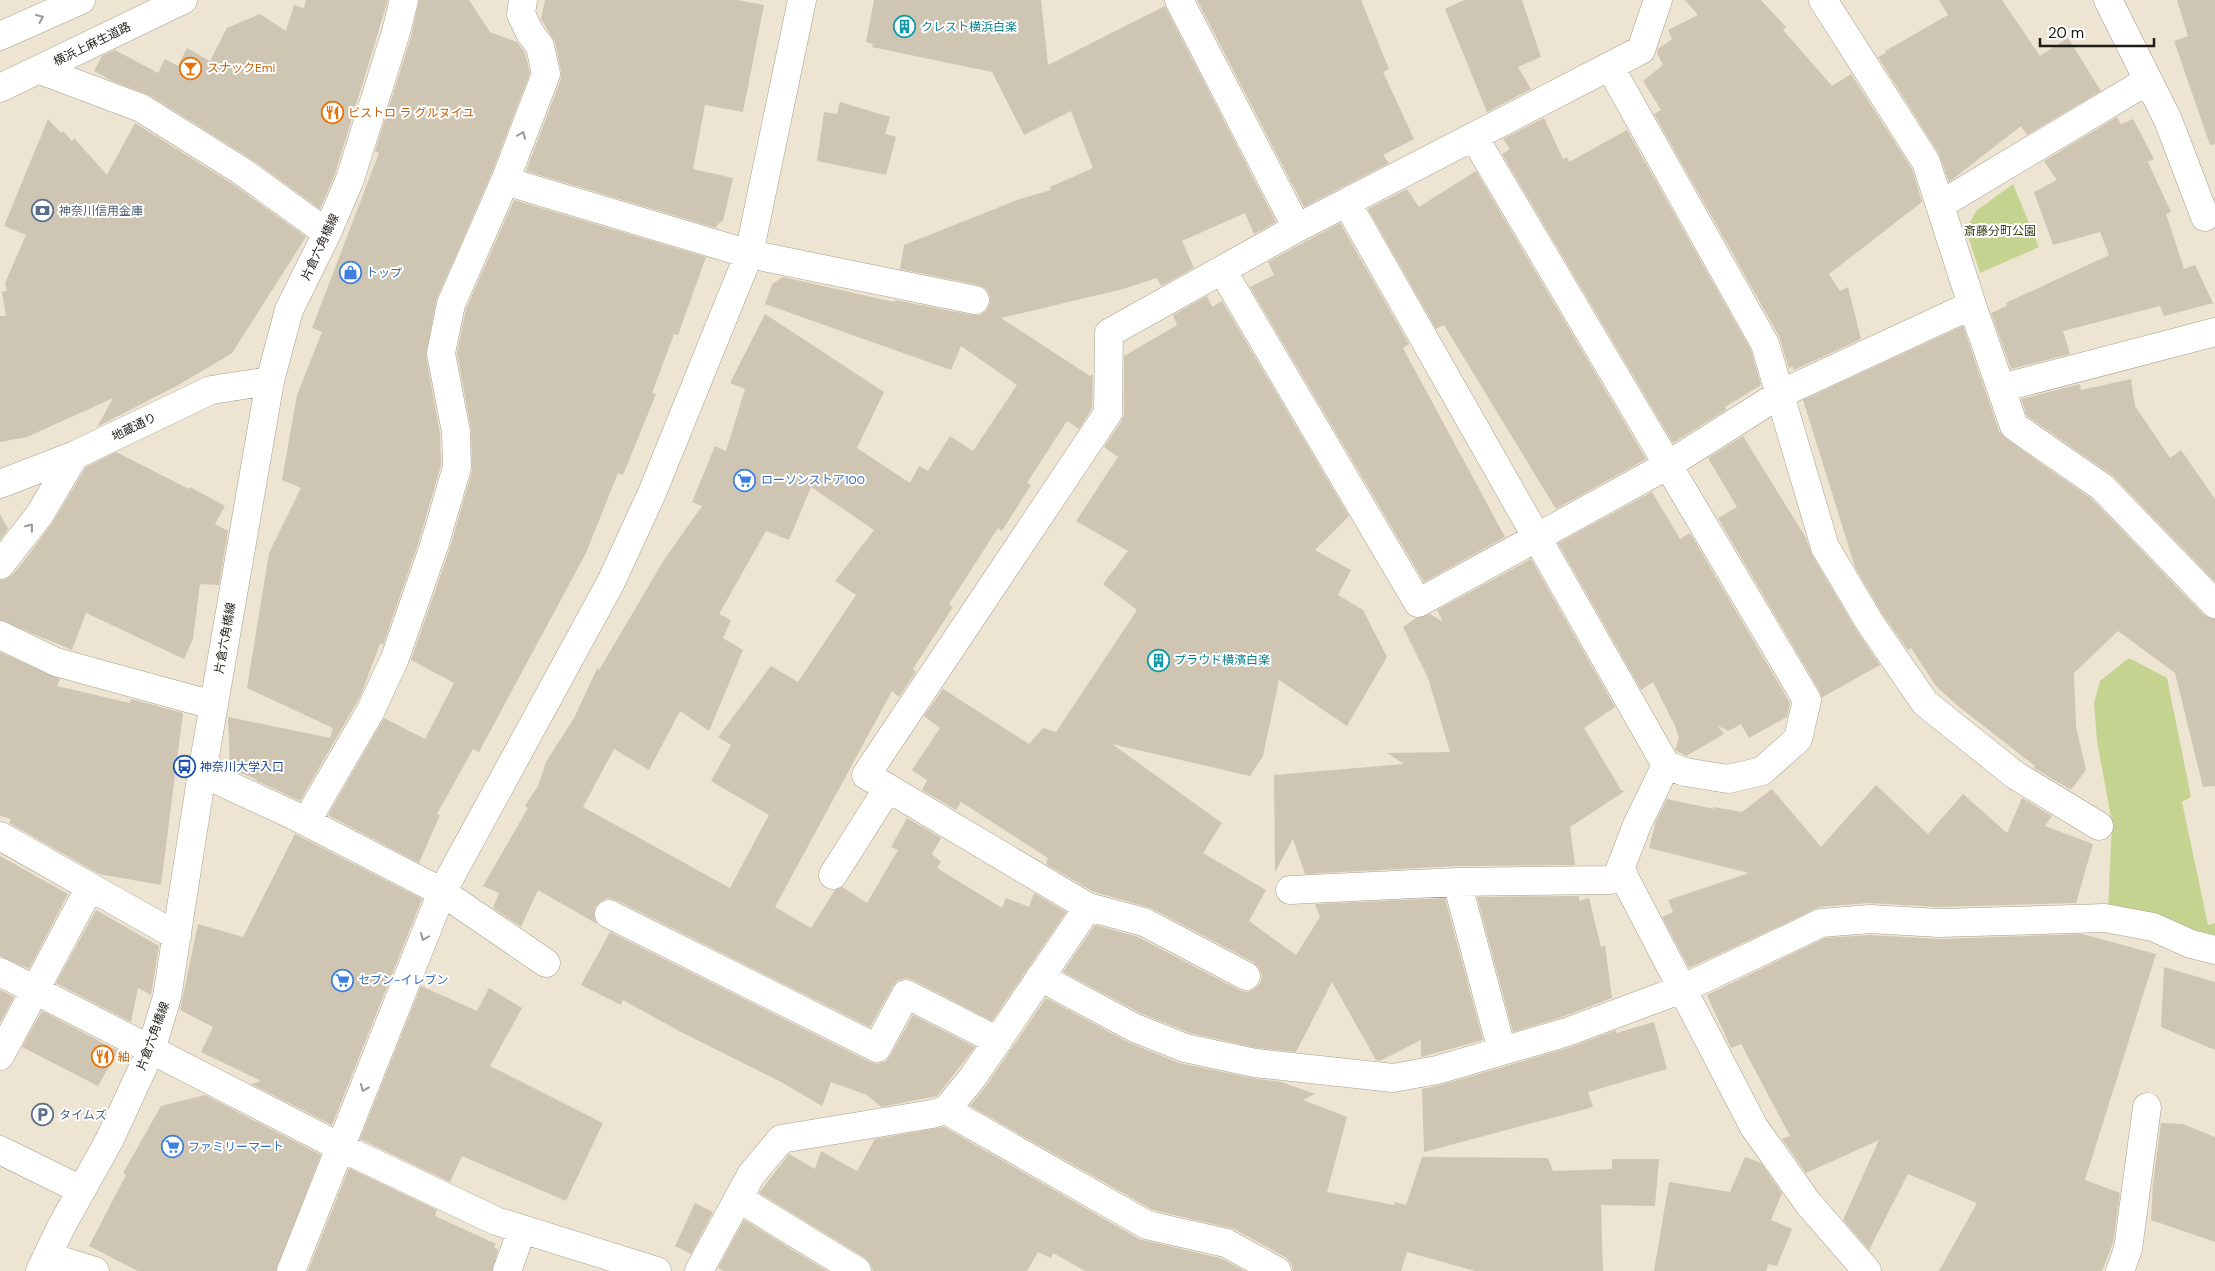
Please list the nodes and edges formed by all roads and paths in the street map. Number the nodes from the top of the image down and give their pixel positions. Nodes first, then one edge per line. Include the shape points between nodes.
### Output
1 (80, 0) edge
2 (183, 0) edge
3 (404, 0) edge
4 (523, 0) edge
5 (802, 0) edge
6 (1179, 0) edge
7 (1658, 0) edge
8 (2108, 0) edge
9 (1830, 3) edge
10 (0, 36) edge
11 (1610, 67) junction
12 (40, 70) junction
13 (2147, 81) junction
14 (0, 88) edge
15 (1474, 137) junction
16 (505, 181) junction
17 (1347, 202) junction
18 (1940, 205) junction
19 (2205, 217) dead end
20 (1297, 228) junction
21 (327, 233) junction
22 (749, 254) junction
23 (1222, 270) junction
24 (975, 300) dead end
25 (1972, 305) junction
26 (2215, 332) edge
27 (270, 381) junction
28 (2001, 388) junction
29 (1780, 394) junction
30 (75, 455) junction
31 (1668, 465) junction
32 (0, 484) edge
33 (1537, 538) junction
34 (0, 565) edge
35 (2215, 604) edge
36 (0, 635) edge
37 (214, 705) junction
38 (1666, 766) junction
39 (202, 773) junction
40 (888, 788) junction
41 (306, 822) junction
42 (2099, 826) dead end
43 (0, 836) edge
44 (833, 875) dead end
45 (1624, 875) junction
46 (1457, 882) junction
47 (90, 887) junction
48 (1290, 890) dead end
49 (442, 892) junction
50 (1088, 907) junction
51 (609, 914) dead end
52 (177, 936) junction
53 (2215, 950) edge
54 (546, 963) dead end
55 (0, 972) edge
56 (1246, 976) dead end
57 (1040, 977) junction
58 (1682, 989) junction
59 (35, 990) junction
60 (998, 1041) junction
61 (151, 1050) junction
62 (1502, 1051) junction
63 (0, 1056) edge
64 (2147, 1107) dead end
65 (946, 1110) junction
66 (340, 1147) junction
67 (0, 1150) edge
68 (81, 1190) junction
69 (738, 1198) junction
70 (522, 1230) junction
71 (44, 1264) edge
72 (95, 1271) edge
73 (291, 1271) edge
74 (507, 1271) edge
75 (657, 1271) edge
76 (699, 1271) edge
77 (857, 1271) edge
78 (1277, 1271) edge
79 (1867, 1271) edge
80 (2120, 1271) edge

10 -> 1 street
2 - 12 street, 横浜上麻生道路
3 - 21 street, 片倉六角橋線 via 350,179
16 -> 4 street via 546,74 540,46 521,14
5 - 22 street
6 - 20 street
7 - 11 street via 1642,50
8 - 13 street
9 - 18 street via 1926,162
11 - 15 street
11 - 29 street via 1765,344
12 - 14 street, 横浜上麻生道路
12 - 21 street via 141,108 240,170
13 - 18 street
13 - 19 street via 2168,120
15 - 17 street
15 - 31 street
16 - 22 street
16 - 41 street via 451,304 441,353 456,432 457,467 434,546 395,658 370,712
17 - 20 street
17 - 33 street
18 - 25 street
20 - 23 street
21 - 27 street, 片倉六角橋線 via 289,310
22 - 24 street
22 - 49 street via 652,493 611,582
23 - 33 street via 1418,603
23 - 40 street via 1109,333 1108,413 866,775
25 - 28 street
25 - 29 street
26 - 28 street
27 - 30 street, 地蔵通り via 211,390
27 - 37 street, 片倉六角橋線
28 - 35 street via 2014,426 2102,487
29 - 31 street
29 - 42 street via 1824,547 1870,623 1925,703 2015,776
30 - 32 street, 地蔵通り
34 -> 30 street via 40,514
31 - 33 street
31 - 38 street via 1807,700 1798,739 1762,771 1728,779
33 - 38 street
36 - 37 street via 56,662
37 - 39 street, 片倉六角橋線
38 - 45 street via 1620,869
39 - 41 street
39 - 52 street, 片倉六角橋線
40 - 44 street
40 - 50 street
41 - 49 street
43 - 47 street
45 - 46 street via 1609,880
45 - 58 street
46 - 48 street
46 - 62 street
47 - 52 street
47 - 59 street
49 - 54 street
49 -> 66 street
50 - 56 street via 1144,922
50 - 57 street
51 - 60 street via 877,1048 906,994
52 - 61 street, 片倉六角橋線 via 167,997
53 - 58 street via 2191,944 2153,927 2105,918 1939,923 1870,918 1821,923
55 - 59 street
57 - 60 street
57 - 62 street via 1135,1028 1184,1048 1256,1063 1393,1078 1437,1070
58 - 62 street via 1567,1032
58 - 79 street via 1754,1127 1808,1203
59 - 61 street
59 - 63 street
60 - 65 street
61 - 66 street
61 - 68 street, 片倉六角橋線 via 110,1139
64 - 80 street via 2128,1248
65 - 69 street via 781,1139 750,1175
65 - 78 street via 1147,1225 1226,1243
66 - 70 street via 496,1222
66 - 73 street
67 - 68 street
68 - 71 street, 片倉六角橋線
69 - 76 street
69 - 77 street
70 - 74 street
70 - 75 street
71 - 72 street

